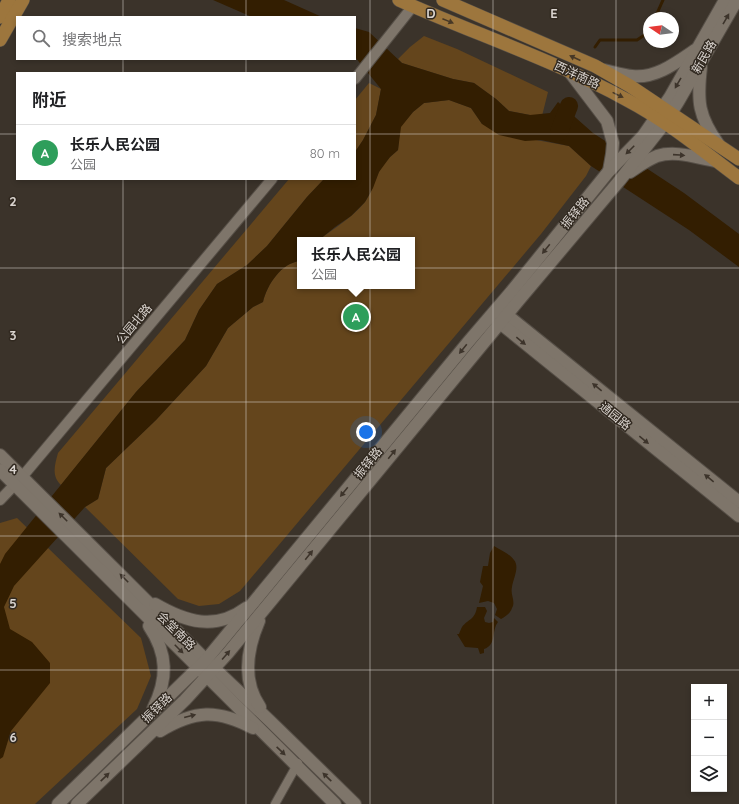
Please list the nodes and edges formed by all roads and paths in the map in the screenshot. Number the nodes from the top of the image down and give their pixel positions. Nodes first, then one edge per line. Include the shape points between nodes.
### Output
1 (10, 0) edge
2 (23, 0) edge
3 (399, 0) edge
4 (443, 0) edge
5 (725, 0) edge
6 (737, 0) edge
7 (413, 6) junction
8 (0, 17) edge
9 (0, 40) edge
10 (697, 48) junction
11 (702, 60) junction
12 (595, 66) junction
13 (569, 71) junction
14 (357, 77) edge
15 (664, 116) junction
16 (721, 147) junction
17 (739, 159) edge
18 (716, 161) junction
19 (609, 171) junction
20 (739, 178) edge
21 (271, 180) edge
22 (620, 180) junction
23 (499, 315) junction
24 (0, 455) edge
25 (0, 470) edge
26 (18, 481) junction
27 (0, 500) edge
28 (739, 502) edge
29 (739, 516) edge
30 (140, 602) junction
31 (261, 604) junction
32 (206, 668) junction
33 (270, 720) junction
34 (139, 726) junction
35 (262, 732) junction
36 (143, 741) junction
37 (304, 753) junction
38 (296, 765) junction
39 (58, 804) edge
40 (77, 804) edge
41 (275, 804) edge
42 (335, 804) edge
43 (355, 804) edge

1 - 8 main road
2 - 9 main road
3 - 7 main road, 西洋南路
12 -> 4 main road, 西洋南路
5 - 10 main road, 新民路
11 -> 6 main road, 新民路
7 -> 13 main road, 西洋南路
7 - 14 street
10 - 12 main road via 664,70 644,76 633,76
10 -> 15 main road, 新民路
11 - 15 main road, 新民路
11 - 16 main road via 698,100 706,126
12 - 15 main road, 西洋南路 via 630,86
13 -> 15 main road, 西洋南路
13 - 19 main road via 607,121 613,144
15 - 16 main road, 西洋南路
15 - 18 main road, 西洋南路
15 -> 19 main road, 振铎路
15 - 22 main road, 振铎路
16 - 17 main road, 西洋南路
18 - 20 main road, 西洋南路
22 -> 18 main road via 647,161 662,155 689,155
19 -> 23 main road, 振铎路
21 - 26 street, 公园北路
22 - 23 main road, 振铎路
28 -> 23 main road, 通园路
23 -> 29 main road, 通园路
23 - 31 main road, 振铎路
24 - 26 main road, 会堂南路
25 - 26 main road, 会堂南路
26 - 27 street, 公园北路
26 - 30 main road, 会堂南路
30 - 31 main road via 207,623
30 - 32 main road, 会堂南路
30 - 34 main road via 163,654 164,672 159,698
31 - 32 main road, 振铎路
31 - 33 main road via 248,653 248,667 250,685 258,704
32 - 33 main road, 会堂南路
32 - 34 main road, 振铎路
32 - 35 main road, 会堂南路
32 - 36 main road, 振铎路 via 185,700
33 - 37 main road, 会堂南路
34 - 39 main road, 振铎路
36 -> 35 main road via 183,718 202,714 237,720
35 -> 38 main road, 会堂南路
40 -> 36 main road, 振铎路
37 - 38 street
43 -> 37 main road, 会堂南路
38 - 41 street
38 - 42 main road, 会堂南路

